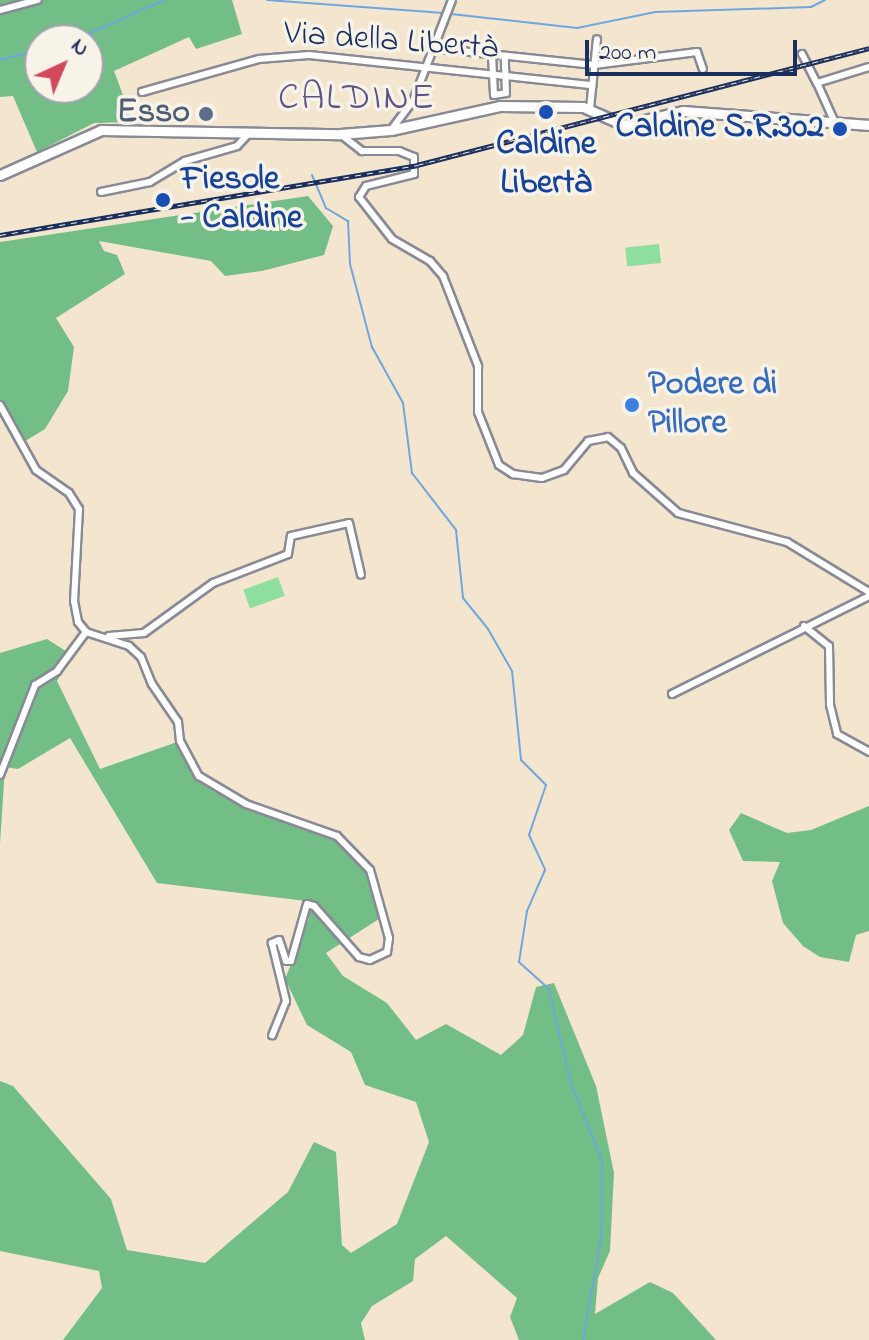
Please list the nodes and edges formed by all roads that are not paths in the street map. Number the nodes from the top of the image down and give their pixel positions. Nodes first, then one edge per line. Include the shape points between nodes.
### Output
1 (38, 0) edge
2 (451, 2) edge
3 (0, 10) edge
4 (597, 39) dead end
5 (432, 48) junction
6 (802, 54) dead end
7 (492, 55) junction
8 (505, 57) junction
9 (594, 65) junction
10 (869, 67) edge
11 (425, 69) junction
12 (703, 69) dead end
13 (490, 75) junction
14 (502, 76) junction
15 (817, 83) junction
16 (592, 85) junction
17 (142, 92) dead end
18 (590, 109) junction
19 (836, 125) junction
20 (869, 125) edge
21 (391, 130) junction
22 (249, 133) junction
23 (340, 134) junction
24 (0, 175) edge
25 (101, 192) dead end
26 (0, 405) edge
27 (361, 575) dead end
28 (869, 594) edge
29 (804, 626) junction
30 (86, 632) junction
31 (105, 636) junction
32 (672, 694) dead end
33 (869, 752) edge
34 (0, 775) edge
35 (272, 1035) dead end

1 - 3 street
2 - 5 street
4 - 9 street
5 - 7 street
5 - 11 street
6 - 15 street
7 - 8 street
7 - 13 street
8 - 9 street
8 - 14 street
9 - 12 street via 697,52
9 - 16 street
10 - 15 street
11 - 13 street, Via della Libertà
11 - 17 street, Via della Libertà via 297,56 259,59
11 - 21 street via 413,101
13 - 14 street, Via della Libertà
13 - 14 street via 494,95 506,93
14 - 16 street, Via della Libertà
15 - 19 street
16 - 18 street
18 - 19 main road via 624,125 683,111
18 - 21 main road via 500,106
19 - 20 main road
21 - 23 main road
22 - 23 main road
22 - 24 main road via 101,130
22 - 25 street via 237,146 185,161 141,186
23 - 28 street via 362,151 399,151 414,157 414,174 366,186 359,197 392,239 430,261 443,276 478,366 478,412 499,465 513,474 542,478 564,470 588,441 608,437 621,448 633,473 678,513 787,542
26 - 30 street via 36,470 76,501 74,601
27 - 31 street via 349,523 291,536 288,554 213,583 144,633
28 - 29 street
29 - 32 street
29 - 33 street via 829,646 830,705 837,734
30 - 31 street
30 - 34 street via 57,671 35,685
31 - 35 street via 141,657 178,722 180,741 199,776 246,804 337,836 370,870 389,938 387,952 370,960 359,957 307,904 291,961 286,961 279,940 272,943 286,1001

